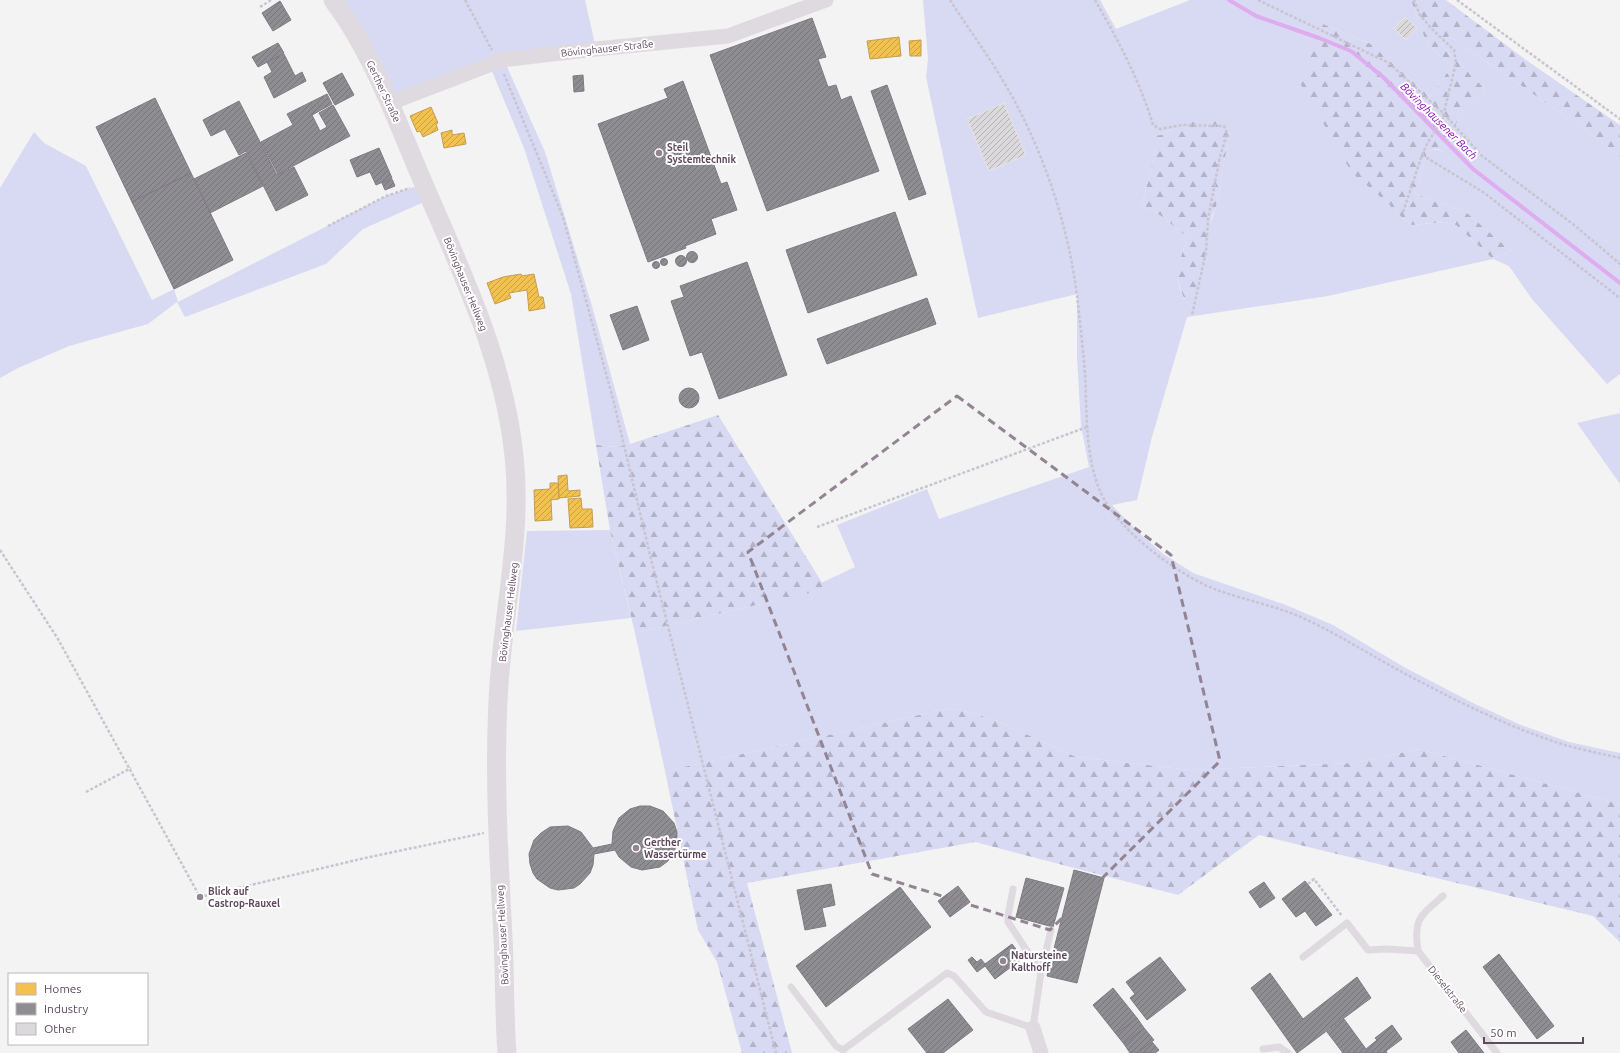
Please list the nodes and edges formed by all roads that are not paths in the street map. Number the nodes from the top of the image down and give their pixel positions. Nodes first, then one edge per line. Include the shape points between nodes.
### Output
1 (333, 0) edge
2 (826, 0) edge
3 (390, 103) junction
4 (424, 185) joint
5 (1013, 889) dead end
6 (1443, 896) dead end
7 (1051, 930) dead end
8 (1418, 951) junction
9 (1303, 957) dead end
10 (1041, 972) junction
11 (792, 987) dead end
12 (1033, 1028) junction
13 (1263, 1049) dead end
14 (507, 1053) edge
15 (1041, 1053) edge
16 (1288, 1053) edge
17 (1497, 1053) edge

1 - 3 street, Gerther Straße via 365,51
2 - 3 street, Bövinghauser Straße via 728,36 498,61
3 - 4 street, Gerther Straße
4 - 14 street, Bövinghauser Hellweg via 459,263 484,328 503,393 514,456 516,534 498,701 496,824
5 - 10 lane via 1008,922
6 - 8 lane via 1422,914 1416,925
7 - 10 lane
8 - 9 lane via 1368,950 1348,923
8 - 17 lane, Dieselstraße
10 - 12 lane
11 - 12 lane via 836,1046 842,1050 947,973 954,976 986,1012
12 - 15 street
13 - 16 lane via 1279,1047

